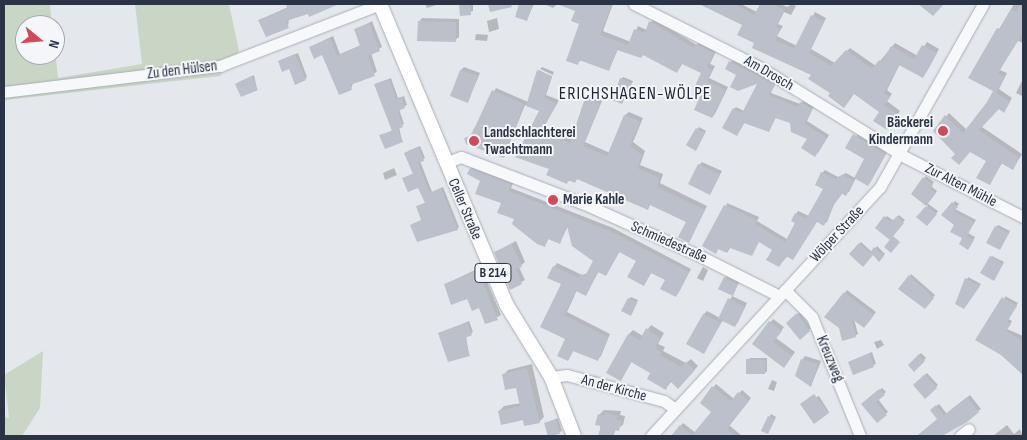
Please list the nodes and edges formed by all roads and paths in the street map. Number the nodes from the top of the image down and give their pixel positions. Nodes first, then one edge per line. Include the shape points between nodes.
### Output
1 (381, 4) edge
2 (634, 4) edge
3 (983, 4) edge
4 (4, 92) edge
5 (899, 153) junction
6 (445, 163) junction
7 (1023, 217) edge
8 (782, 293) junction
9 (551, 377) junction
10 (675, 409) junction
11 (574, 436) edge
12 (652, 436) edge
13 (860, 436) edge

1 - 4 street, Zu den Hülsen via 220,66
1 - 6 main road, Celler Straße / B 214
2 - 5 street, Am Drosch via 763,69
3 - 5 street, Wölper Straße via 934,85
5 - 7 street, Zur Alten Mühle
5 - 8 street, Wölper Straße via 870,198
6 - 8 street, Schmiedestraße via 461,157 573,200
6 - 9 main road, Celler Straße / B 214 via 506,304
8 - 10 street, Wölper Straße
8 - 13 street, Kreuzweg via 812,317
9 - 10 street, An der Kirche via 567,375 664,401
9 - 11 main road, Celler Straße / B 214
10 - 12 street, Wölper Straße

